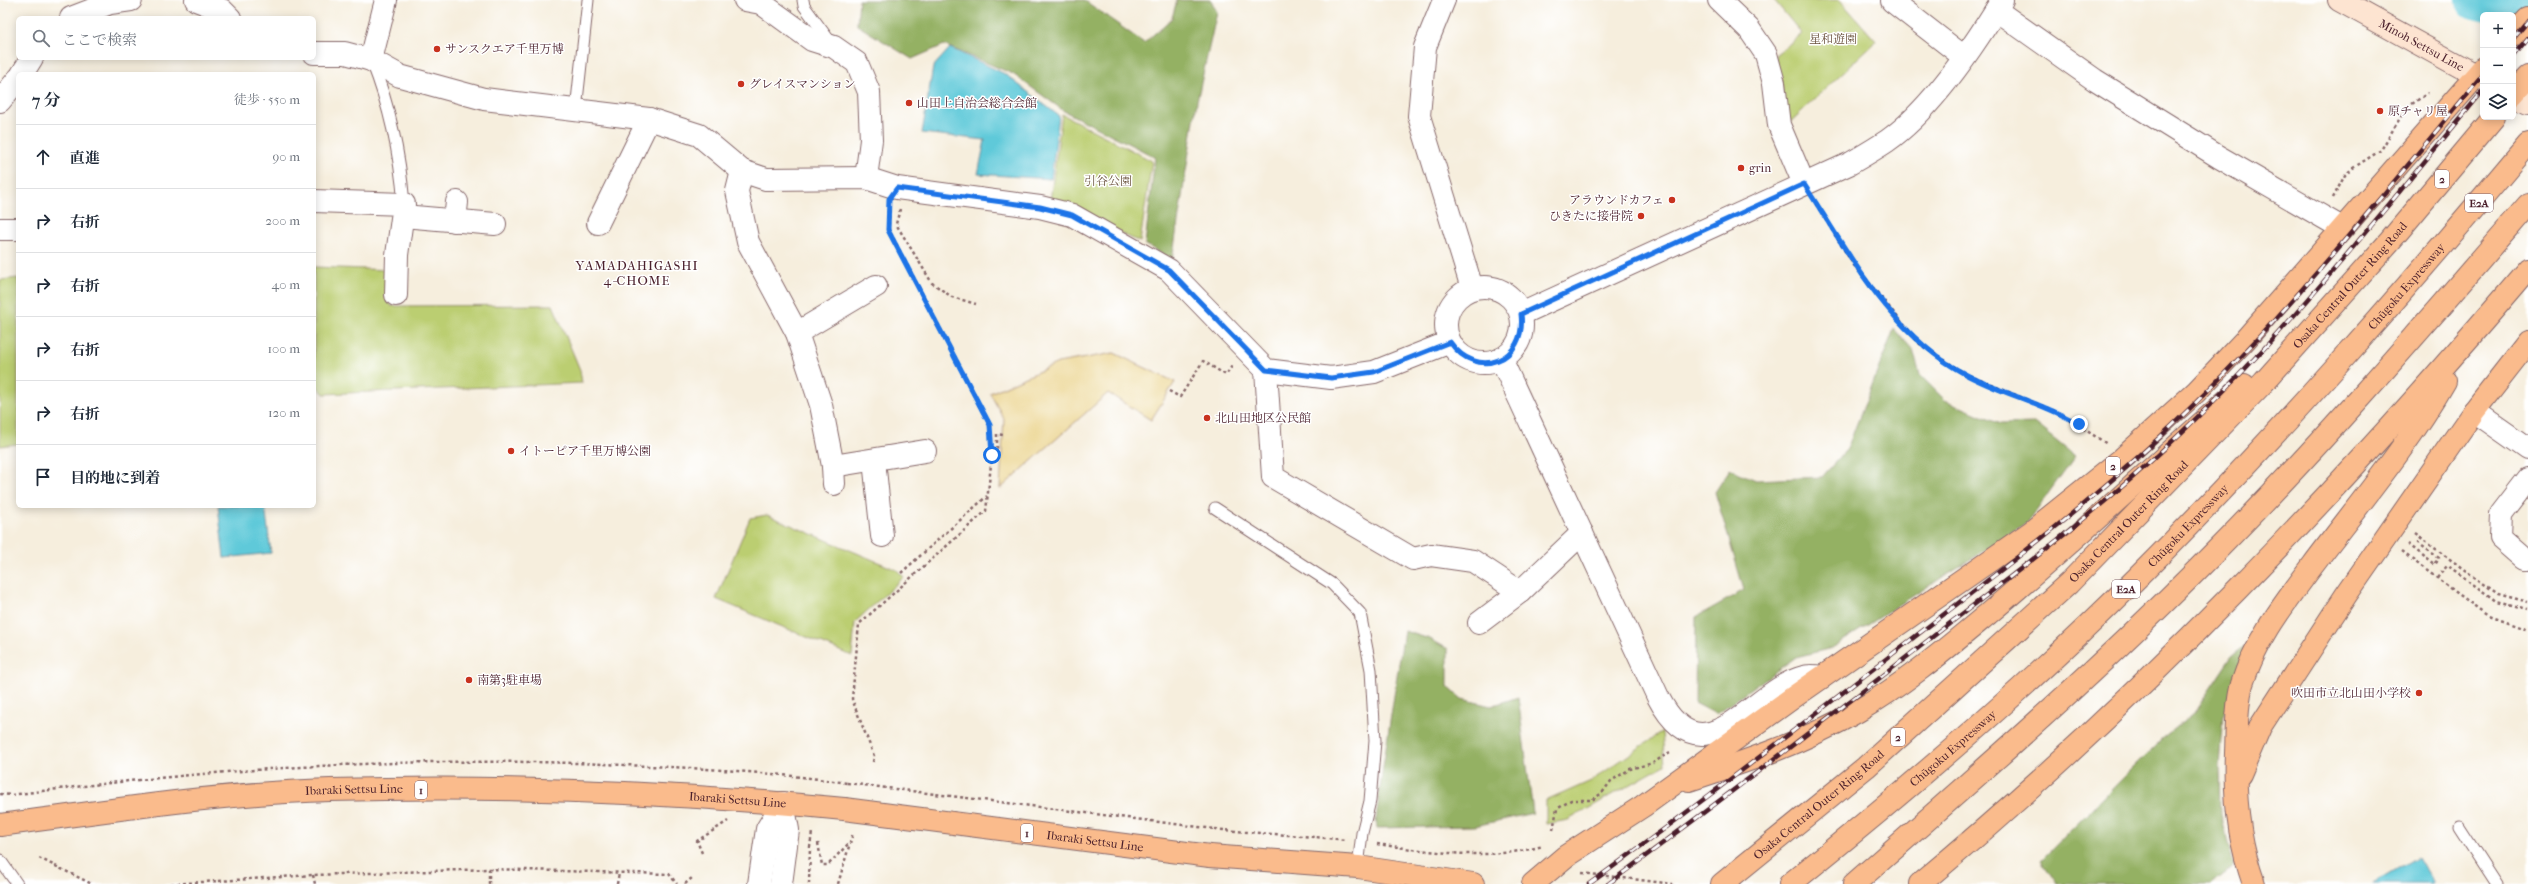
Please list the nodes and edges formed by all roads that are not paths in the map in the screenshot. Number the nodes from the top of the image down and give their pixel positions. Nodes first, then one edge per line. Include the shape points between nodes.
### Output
1 (131, 0) edge
2 (196, 0) edge
3 (386, 0) edge
4 (588, 0) edge
5 (745, 0) edge
6 (803, 0) edge
7 (1444, 0) edge
8 (1719, 0) edge
9 (2339, 0) edge
10 (1892, 1) dead end
11 (1999, 5) edge
12 (76, 16) edge
13 (228, 16) edge
14 (2528, 19) edge
15 (2516, 32) edge
16 (834, 47) junction
17 (316, 53) edge
18 (1964, 57) junction
19 (31, 60) edge
20 (371, 60) junction
21 (23, 72) edge
22 (2480, 73) edge
23 (2480, 75) edge
24 (2528, 77) edge
25 (16, 81) edge
26 (2516, 91) edge
27 (2516, 97) edge
28 (0, 101) edge
29 (2528, 103) edge
30 (576, 110) junction
31 (649, 119) junction
32 (2491, 120) edge
33 (2528, 144) edge
34 (742, 170) junction
35 (866, 178) junction
36 (1804, 184) junction
37 (316, 201) edge
38 (2528, 205) edge
39 (404, 210) junction
40 (598, 223) dead end
41 (495, 224) dead end
42 (2342, 228) junction
43 (16, 229) edge
44 (0, 230) edge
45 (2528, 269) edge
46 (876, 286) dead end
47 (1472, 288) junction
48 (396, 295) dead end
49 (2336, 302) junction
50 (1521, 314) junction
51 (797, 333) junction
52 (2469, 340) junction
53 (1450, 342) junction
54 (2528, 342) edge
55 (1500, 359) junction
56 (1266, 370) junction
57 (2474, 410) junction
58 (2528, 450) edge
59 (924, 451) dead end
60 (874, 460) junction
61 (2528, 479) edge
62 (1215, 508) dead end
63 (1582, 533) junction
64 (882, 536) dead end
65 (2528, 559) edge
66 (1520, 592) junction
67 (1479, 623) dead end
68 (1822, 676) junction
69 (1672, 785) junction
70 (2234, 788) junction
71 (783, 803) junction
72 (0, 825) edge
73 (2459, 827) dead end
74 (0, 860) edge
75 (1358, 867) junction
76 (17, 884) edge
77 (758, 884) edge
78 (781, 884) edge
79 (1473, 884) edge
80 (1533, 884) edge
81 (1722, 884) edge
82 (1790, 884) edge
83 (1854, 884) edge
84 (1920, 884) edge
85 (2254, 884) edge
86 (2496, 884) edge

1 - 12 street via 110,3
2 - 13 street via 222,10
3 - 20 street
4 - 30 lane
5 - 16 street via 761,3 812,40
6 - 16 lane via 804,6
7 - 47 street via 1425,47 1419,116
8 - 36 street via 1749,29 1766,54 1774,83 1779,126
9 - 22 main road, Minoh Settsu Line
10 - 18 street
11 - 18 street
11 - 42 street via 2095,80
14 - 15 main road
16 - 35 street via 857,63 869,92 871,140
17 - 20 street via 345,53
18 - 36 street via 1930,101 1888,140 1850,163
19 - 21 street
20 - 30 street via 400,76 484,98
20 - 39 lane via 380,82 400,162
23 - 42 main road, 2
24 - 26 main road
25 - 28 street
27 - 29 main road
30 - 31 street
31 - 34 street via 699,135
31 - 40 street
32 - 49 main road, Osaka Central Outer Ring Road / 2
33 - 82 main road, Chūgoku Expressway / E2A via 2430,261 2288,422 2137,579 2009,700
34 - 35 street via 766,178
34 - 51 street via 737,191 748,242
35 - 56 street via 897,188 1040,207 1072,215 1169,270
36 - 50 street
37 - 39 street
38 - 83 main road via 2329,432 2153,613 2030,730
39 - 41 street via 456,212
39 - 48 street via 397,255
42 - 68 main road, 2 via 2222,365 2135,448 2031,532
43 - 44 street
45 - 52 main road
46 - 51 street
47 - 50 street via 1496,288 1512,298
47 - 53 street via 1460,294 1451,304 1446,316 1446,330
49 - 69 main road via 2023,584 1896,686 1860,710 1801,741 1763,757
49 - 81 main road, Osaka Central Outer Ring Road / 2 via 2231,418 2069,583 1866,767
50 - 55 street via 1521,336 1510,353
51 - 60 street via 821,405 834,475
52 - 70 main road via 2430,407 2285,603 2262,639 2247,671 2239,700
52 - 84 main road via 2315,510 2170,656 2079,743
53 - 55 street via 1456,352 1472,361 1489,363
53 - 56 street via 1374,372 1331,378
54 - 57 main road
55 - 63 street
56 - 66 street via 1273,477 1413,559 1432,555 1473,561
57 - 58 street
57 - 70 main road via 2346,595 2260,727
59 - 60 street
60 - 64 street
61 - 65 street via 2502,514 2500,538 2524,559
62 - 75 lane via 1332,584 1360,613 1371,670 1375,741 1370,801 1360,842
63 - 66 street
63 - 68 street via 1658,697 1678,725 1688,730 1712,733 1726,727 1792,682 1805,676
66 - 67 street
68 - 69 main road, 2
69 - 80 main road, 2 via 1576,849
70 - 85 main road via 2244,856
71 - 72 main road, Ibaraki Settsu Line / 1 via 739,798 532,789 328,790 189,800
71 - 75 main road, Ibaraki Settsu Line / 1, bridge via 1210,856
71 - 77 street via 767,829
71 - 78 street via 788,830
73 - 86 lane
74 - 76 lane
75 - 79 main road, Ibaraki Settsu Line / 1

